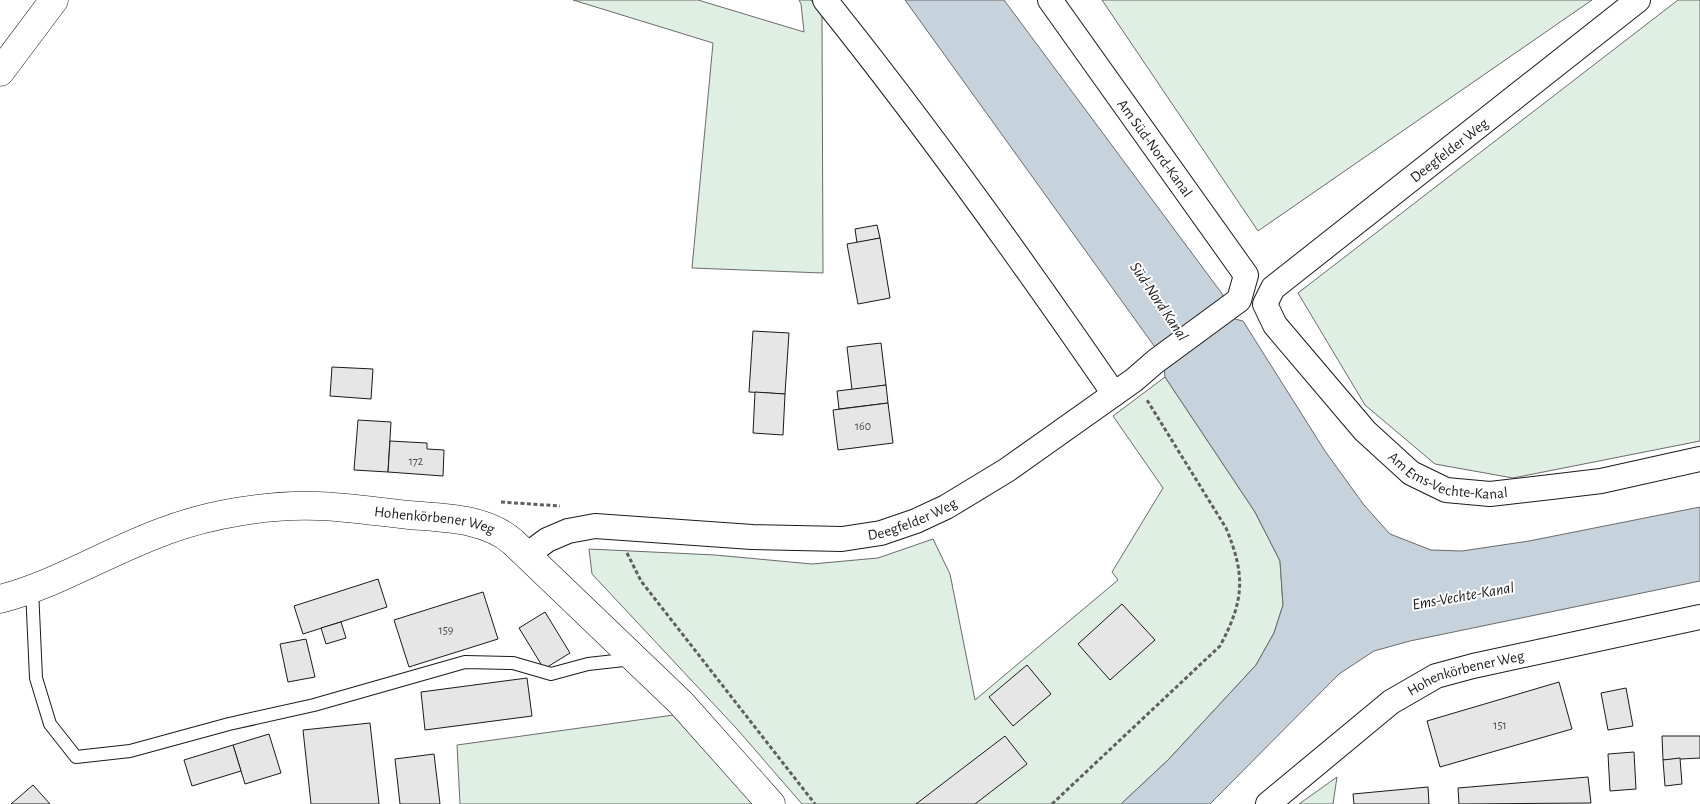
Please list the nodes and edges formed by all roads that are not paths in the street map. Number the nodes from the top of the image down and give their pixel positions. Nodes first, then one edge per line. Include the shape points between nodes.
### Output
1 (54, 0) edge
2 (825, 0) edge
3 (1050, 0) edge
4 (1638, 0) edge
5 (0, 72) edge
6 (1234, 304) joint
7 (1265, 304) joint
8 (1114, 394) junction
9 (1700, 459) edge
10 (527, 555) junction
11 (32, 589) junction
12 (0, 599) edge
13 (1700, 617) edge
14 (635, 658) junction
15 (772, 804) edge
16 (1268, 804) edge

1 - 5 street
2 - 8 street via 891,83 1018,255
3 - 6 street, Am Süd-Nord-Kanal via 1246,275
4 - 7 street, Deegfelder Weg via 1274,288
6 - 8 street, Deegfelder Weg
7 - 9 street, Am Ems-Vechte-Kanal via 1275,325 1365,431 1411,473 1446,490 1490,494 1601,481
8 - 10 street, Deegfelder Weg via 1007,470 946,507 880,534 842,539 752,537 594,526 568,531 547,540
10 - 11 street, Hohenkörbener Weg via 501,531 487,526 448,518 298,507 218,516 165,530
10 - 14 street, Hohenkörbener Weg
11 - 12 street, Hohenkörbener Weg
11 - 14 lane via 36,678 50,724 76,757 130,751 314,705 465,662 513,663 551,674 588,664
13 - 16 street, Hohenkörbener Weg via 1436,676 1391,702
14 - 15 street, Hohenkörbener Weg via 681,703

